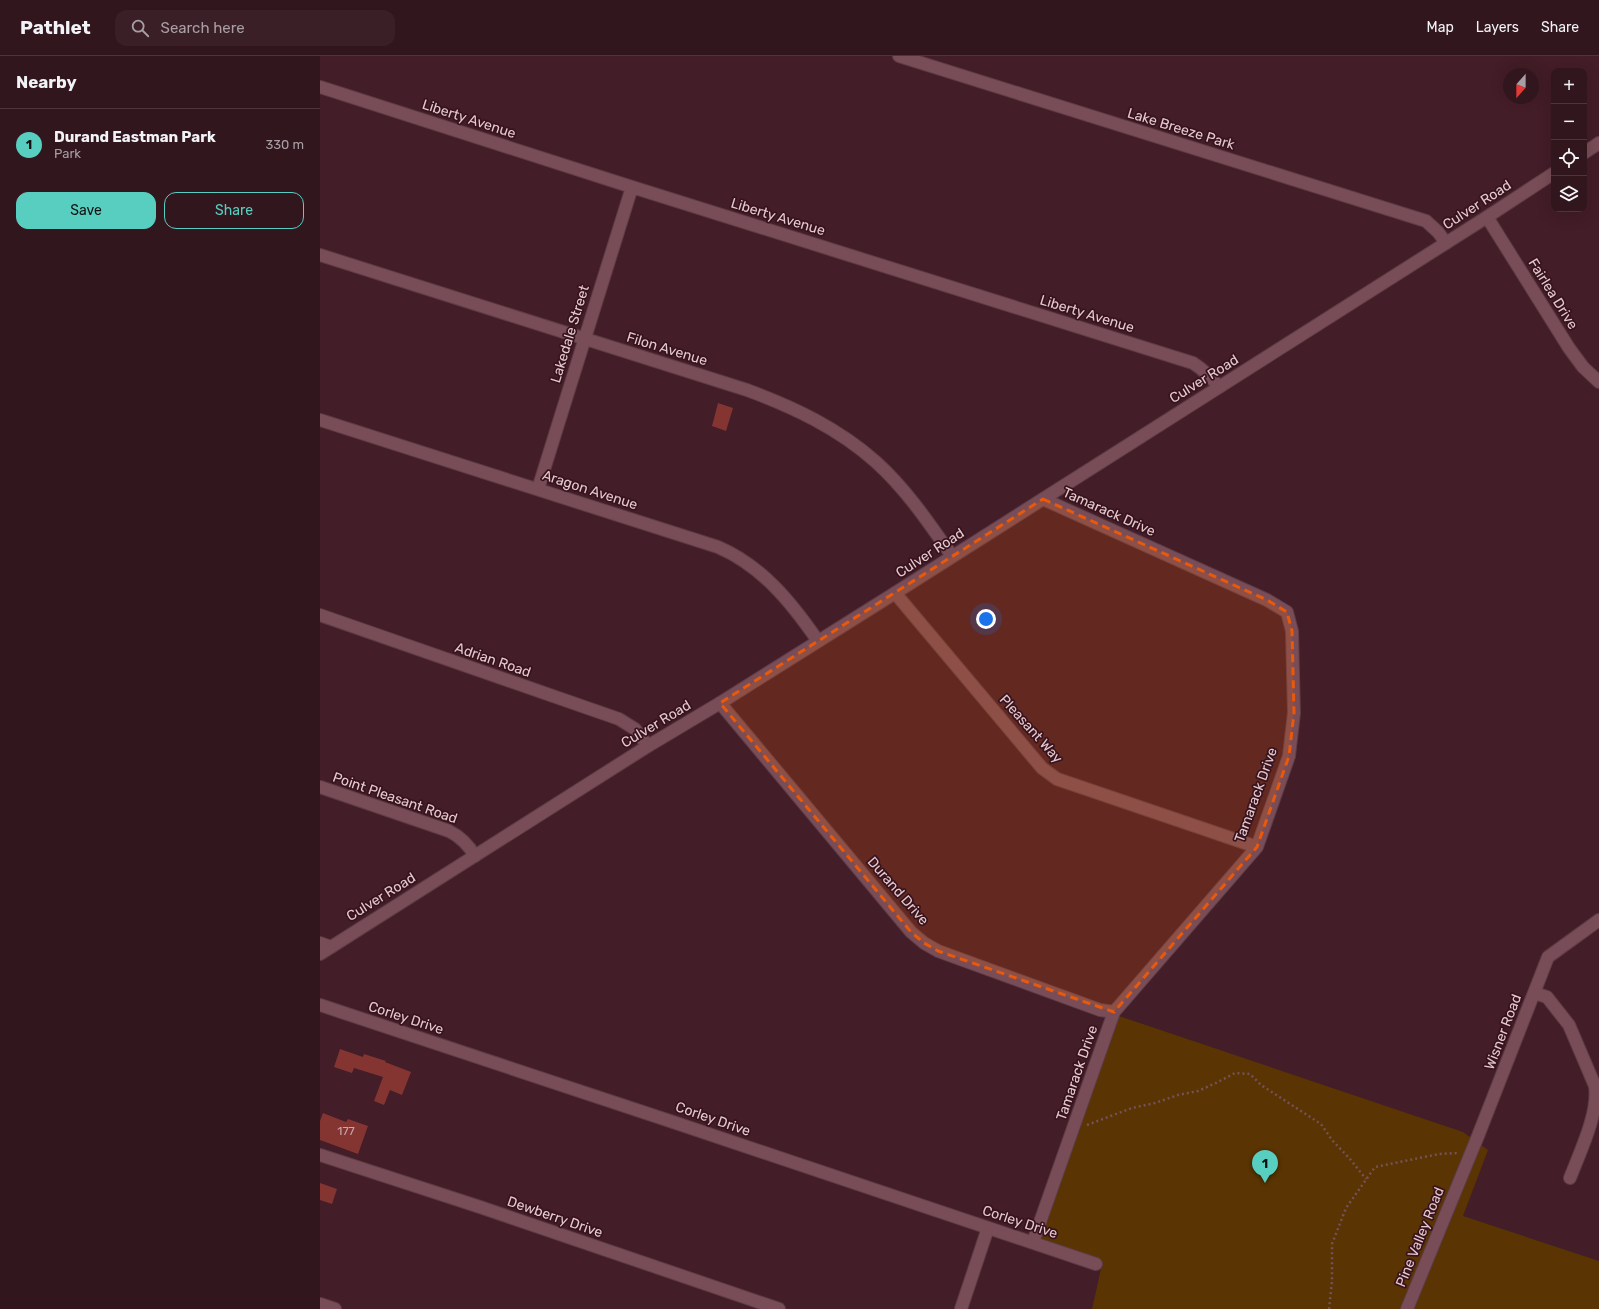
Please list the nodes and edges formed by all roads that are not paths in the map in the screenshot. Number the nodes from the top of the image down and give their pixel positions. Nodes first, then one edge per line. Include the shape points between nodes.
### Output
1 (899, 56) edge
2 (320, 87) edge
3 (1599, 143) edge
4 (1587, 151) edge
5 (1551, 175) edge
6 (632, 187) junction
7 (1487, 217) junction
8 (1446, 243) junction
9 (320, 255) edge
10 (584, 339) junction
11 (1599, 382) edge
12 (1219, 387) junction
13 (320, 420) edge
14 (538, 490) junction
15 (1043, 499) junction
16 (952, 556) junction
17 (895, 593) junction
18 (320, 616) edge
19 (818, 641) junction
20 (720, 703) junction
21 (648, 746) junction
22 (320, 787) edge
23 (1257, 847) junction
24 (475, 856) junction
25 (1599, 920) edge
26 (325, 945) edge
27 (320, 954) edge
28 (1534, 992) junction
29 (320, 1005) edge
30 (1114, 1012) junction
31 (320, 1155) edge
32 (1462, 1176) joint
33 (1570, 1178) dead end
34 (988, 1228) junction
35 (1033, 1242) junction
36 (1096, 1264) dead end
37 (320, 1304) edge
38 (335, 1309) edge
39 (779, 1309) edge
40 (961, 1309) edge
41 (1407, 1309) edge

1 - 8 street, Lake Breeze Park via 1426,221
2 - 6 street, Liberty Avenue
3 - 4 street
5 - 7 street, Culver Road
6 - 10 street, Lakedale Street
6 - 12 street, Liberty Avenue via 1193,364 1202,368
7 - 8 street, Culver Road
7 - 11 street, Fairlea Drive via 1569,348 1583,367
8 - 12 street, Culver Road
9 - 10 street, Filon Avenue
10 - 14 street, Lakedale Street
10 - 16 street, Filon Avenue via 747,390 829,428 860,449 894,480 931,525
12 - 15 street, Culver Road
13 - 14 street, Aragon Avenue
14 - 19 street, Aragon Avenue via 731,552 745,560 787,598
15 - 16 street, Culver Road
15 - 23 street, Tamarack Drive via 1268,600 1287,612 1292,631 1294,713 1289,756
16 - 17 street, Culver Road
17 - 19 street, Culver Road
17 - 23 street, Pleasant Way via 1042,768 1057,779
18 - 21 street, Adrian Road via 618,719 635,729
19 - 20 street, Culver Road
20 - 21 street, Culver Road
20 - 30 street, Durand Drive via 911,932 924,943 938,952 1100,1010
21 - 24 street, Culver Road
22 - 24 street, Point Pleasant Road via 449,831 461,837
23 - 30 street, Tamarack Drive
24 - 26 street, Culver Road
25 - 28 street, Wisner Road via 1548,957
26 - 27 street, Culver Road
28 - 32 street, Wisner Road
28 - 33 street via 1547,997 1569,1025 1597,1094 1594,1112
29 - 34 street, Corley Drive
30 - 35 street, Tamarack Drive
31 - 39 street, Dewberry Drive
32 - 41 street, Pine Valley Road
34 - 35 street, Corley Drive
34 - 40 street
35 - 36 street, Corley Drive
37 - 38 street

